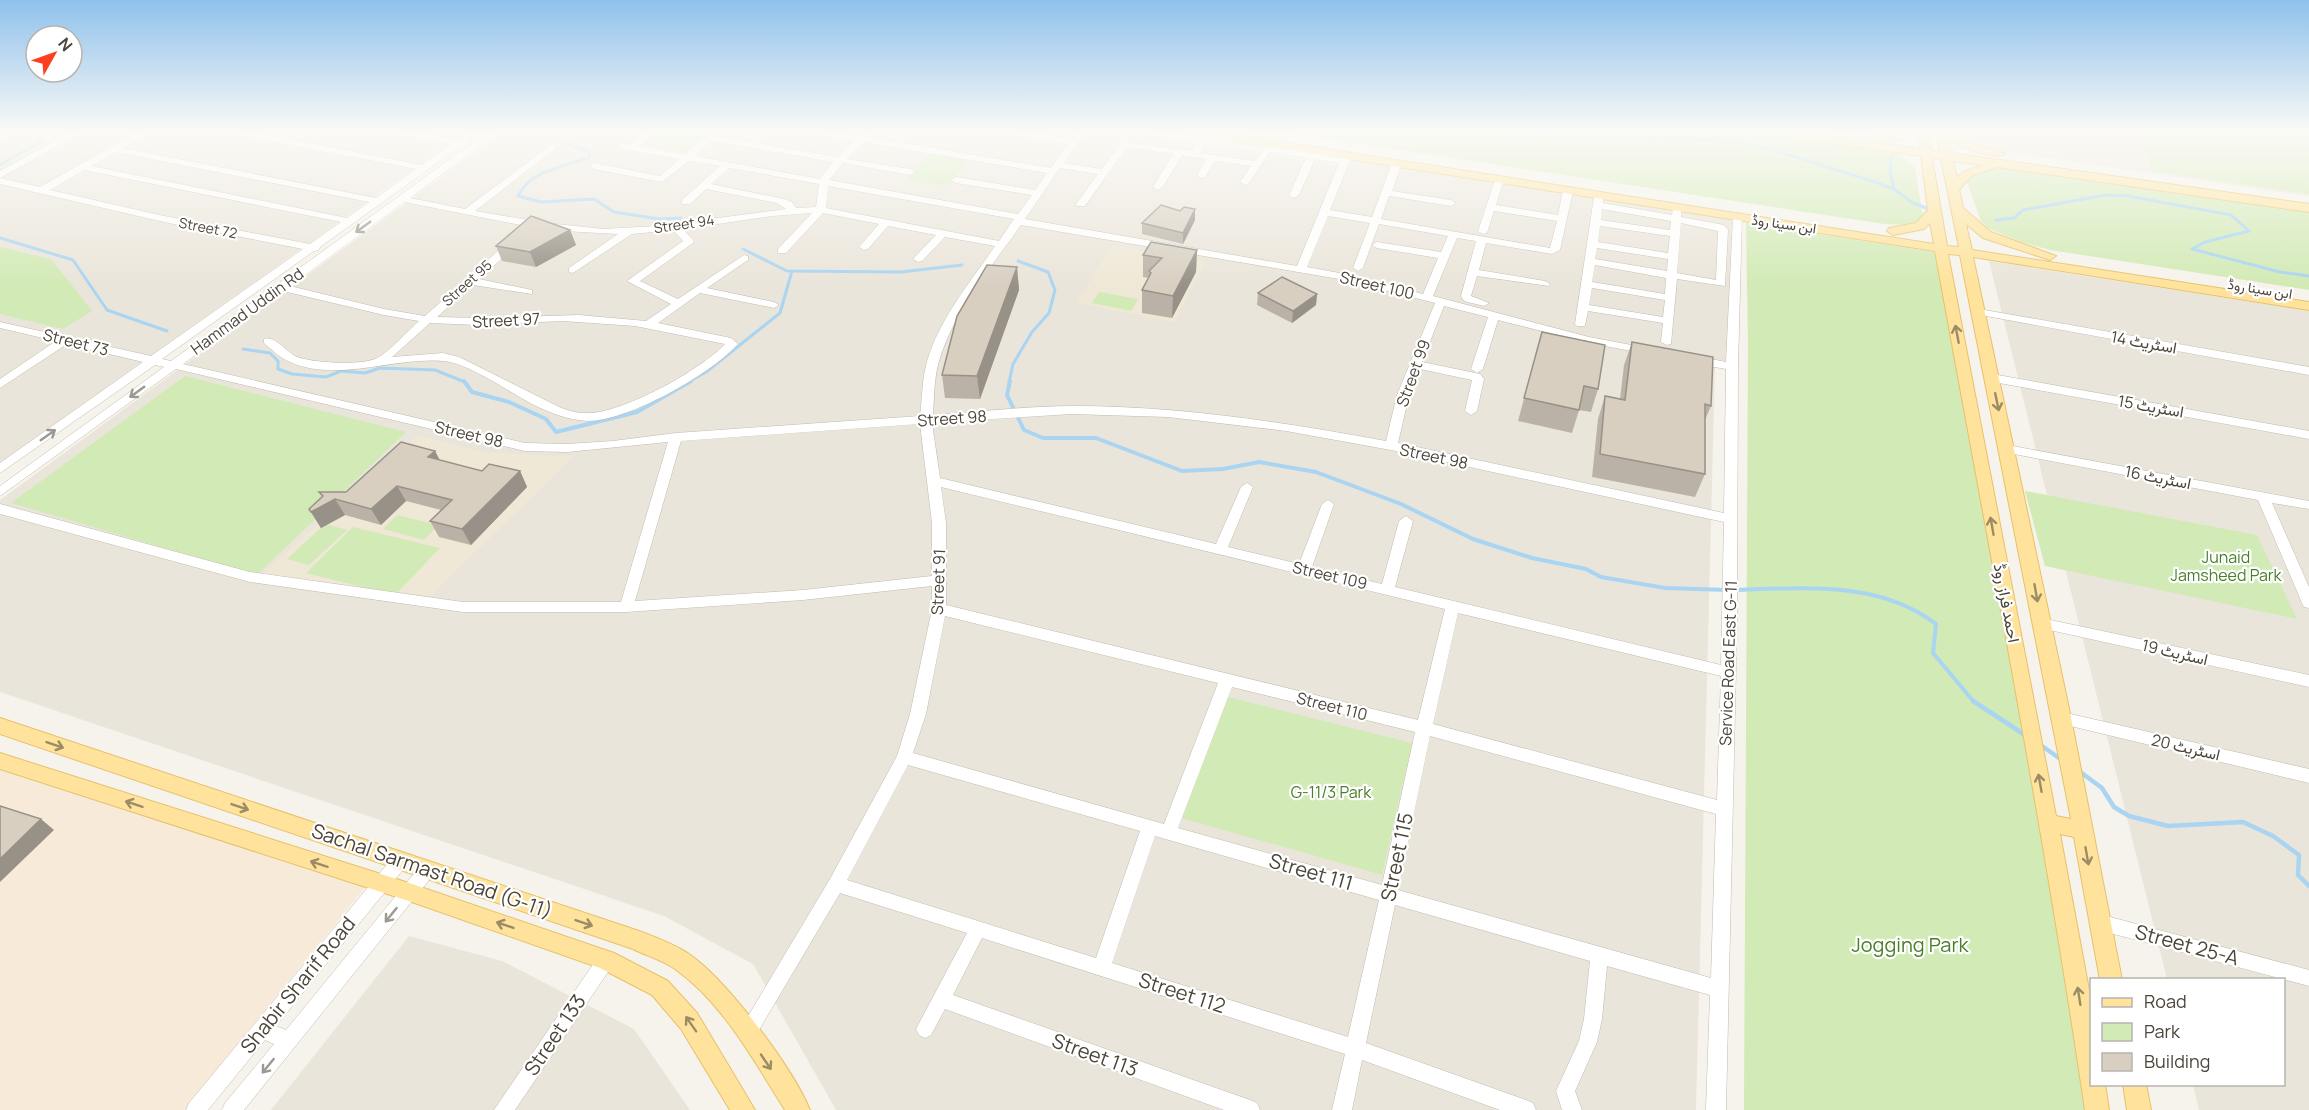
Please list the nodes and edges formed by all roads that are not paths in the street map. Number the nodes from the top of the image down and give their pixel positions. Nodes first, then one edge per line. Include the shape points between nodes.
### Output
1 (8, 183) edge
2 (55, 183) edge
3 (160, 183) edge
4 (286, 183) edge
5 (403, 183) edge
6 (424, 183) edge
7 (505, 183) edge
8 (707, 183) edge
9 (824, 183) edge
10 (833, 183) edge
11 (972, 183) edge
12 (1045, 183) edge
13 (1096, 183) edge
14 (1161, 183) edge
15 (1300, 183) edge
16 (1336, 183) edge
17 (1390, 183) edge
18 (1498, 183) edge
19 (1523, 183) edge
20 (1563, 183) edge
21 (1930, 183) edge
22 (1954, 183) edge
23 (1959, 183) edge
24 (2149, 183) edge
25 (2187, 183) edge
26 (704, 186) junction
27 (1158, 187) dead end
28 (1955, 187) junction
29 (42, 190) junction
30 (1568, 190) junction
31 (1386, 193) junction
32 (1037, 194) junction
33 (1294, 195) dead end
34 (2309, 198) edge
35 (402, 199) junction
36 (1599, 200) junction
37 (378, 201) junction
38 (686, 202) dead end
39 (1451, 203) dead end
40 (1081, 204) dead end
41 (1490, 207) junction
42 (2309, 208) edge
43 (1721, 209) junction
44 (792, 210) junction
45 (821, 210) junction
46 (1958, 210) junction
47 (468, 211) junction
48 (1934, 211) junction
49 (1324, 212) junction
50 (1676, 212) junction
51 (1738, 217) junction
52 (1019, 219) junction
53 (1562, 219) junction
54 (1376, 220) junction
55 (349, 221) junction
56 (886, 222) junction
57 (1596, 222) junction
58 (535, 223) junction
59 (674, 225) junction
60 (1830, 226) junction
61 (630, 231) junction
62 (943, 233) junction
63 (1454, 234) junction
64 (1674, 234) junction
65 (1482, 235) junction
66 (1891, 235) junction
67 (1940, 243) junction
68 (1001, 244) junction
69 (1593, 244) junction
70 (1377, 245) dead end
71 (864, 247) dead end
72 (1967, 247) junction
73 (312, 248) junction
74 (330, 251) junction
75 (782, 251) dead end
76 (1444, 256) junction
77 (1673, 257) junction
78 (2051, 257) junction
79 (744, 258) dead end
80 (918, 259) dead end
81 (2017, 260) junction
82 (1590, 261) junction
83 (1944, 264) junction
84 (1358, 268) dead end
85 (1301, 269) junction
86 (573, 270) dead end
87 (1473, 272) junction
88 (1972, 273) junction
89 (1671, 275) junction
90 (470, 281) junction
91 (1545, 284) dead end
92 (1587, 284) junction
93 (281, 287) junction
94 (699, 290) junction
95 (528, 292) dead end
96 (1427, 297) junction
97 (2309, 297) edge
98 (1670, 298) junction
99 (1441, 301) junction
100 (678, 303) junction
101 (774, 305) dead end
102 (2309, 306) edge
103 (1584, 307) junction
104 (1979, 312) junction
105 (1490, 315) junction
106 (427, 320) junction
107 (1668, 321) junction
108 (649, 324) junction
109 (1581, 324) dead end
110 (0, 325) edge
111 (66, 340) junction
112 (268, 341) dead end
113 (1667, 342) dead end
114 (1655, 353) edge
115 (1688, 359) edge
116 (152, 361) junction
117 (381, 361) junction
118 (1415, 364) junction
119 (172, 366) junction
120 (1732, 367) junction
121 (1477, 369) dead end
122 (2309, 371) edge
123 (1992, 378) junction
124 (0, 384) edge
125 (1471, 411) dead end
126 (926, 420) junction
127 (2309, 435) edge
128 (676, 437) junction
129 (1391, 446) junction
130 (2007, 449) junction
131 (0, 469) edge
132 (933, 481) junction
133 (1247, 487) dead end
134 (0, 492) edge
135 (2263, 497) junction
136 (1328, 504) dead end
137 (2309, 505) edge
138 (0, 509) edge
139 (1731, 519) junction
140 (1406, 521) dead end
141 (1221, 549) junction
142 (1304, 569) junction
143 (939, 580) junction
144 (2304, 582) edge
145 (1388, 589) junction
146 (2309, 603) edge
147 (1453, 605) junction
148 (626, 607) junction
149 (939, 609) junction
150 (2042, 623) junction
151 (2012, 634) junction
152 (2045, 641) junction
153 (1727, 672) junction
154 (1227, 680) junction
155 (2309, 681) edge
156 (2063, 722) junction
157 (0, 726) edge
158 (1424, 728) junction
159 (904, 757) junction
160 (0, 761) edge
161 (2309, 776) edge
162 (1723, 809) junction
163 (2047, 822) junction
164 (1150, 826) junction
165 (1168, 831) junction
166 (2083, 831) junction
167 (400, 861) junction
168 (428, 870) junction
169 (381, 884) junction
170 (836, 884) junction
171 (410, 892) junction
172 (1389, 894) junction
173 (2099, 922) junction
174 (978, 929) junction
175 (1599, 954) junction
176 (606, 960) junction
177 (1101, 968) junction
178 (2111, 978) edge
179 (2309, 978) edge
180 (1718, 989) junction
181 (940, 999) junction
182 (925, 1029) dead end
183 (261, 1030) junction
184 (747, 1034) junction
185 (289, 1040) junction
186 (1356, 1048) junction
187 (2090, 1068) edge
188 (2093, 1086) edge
189 (2134, 1086) edge
190 (196, 1110) edge
191 (232, 1110) edge
192 (504, 1110) edge
193 (743, 1110) edge
194 (798, 1110) edge
195 (1250, 1110) edge
196 (1342, 1110) edge
197 (1526, 1110) edge
198 (1572, 1110) edge
199 (1716, 1110) edge
200 (2097, 1110) edge
201 (2139, 1110) edge

1 - 29 street, Street 72
2 - 29 street
3 - 55 street
4 - 37 street
5 - 37 street, Hammad Uddin Rd
6 - 35 street, Hammad Uddin Rd
7 - 47 street
8 - 26 street
9 - 45 street
10 - 52 street, Street 100
11 - 32 street
12 - 32 street, Street 91
13 - 40 street
14 - 27 street
15 - 33 street
16 - 49 street
17 - 31 street
18 - 41 street
19 - 30 main road, ابن سینا روڈ
20 - 43 main road, ابن سینا روڈ
21 - 48 main road, احمد فراز روڈ
22 - 28 main road, احمد فراز روڈ
23 - 28 main road
24 - 42 main road
25 - 34 main road
26 - 38 street
26 - 44 street via 780,201
28 - 46 main road, احمد فراز روڈ
29 - 73 street, Street 72
30 - 36 main road, ابن سینا روڈ
30 - 53 street
31 - 39 street
31 - 54 street
32 - 52 street, Street 91
35 - 47 street, Street 94
35 -> 74 street, Hammad Uddin Rd
36 - 50 main road, ابن سینا روڈ
36 - 57 street
37 - 55 street, Hammad Uddin Rd
41 - 53 street
41 - 65 street
43 - 50 main road, ابن سینا روڈ
43 - 51 main road, ابن سینا روڈ
43 - 60 main road, ابن سینا روڈ
44 - 45 street, Street 94
44 - 59 street, Street 94
45 - 56 street, Street 94
45 - 75 street
46 - 72 main road, احمد فراز روڈ
46 - 78 main road via 1988,235
47 - 58 street, Street 94
48 - 66 main road via 1920,226
48 - 67 main road, احمد فراز روڈ
49 - 54 street
49 - 85 street
50 - 64 street
50 - 89 street via 1722,229 1721,284
51 - 60 main road, ابن سینا روڈ
51 - 120 street, Service Road East G-11
52 - 68 street, Street 91
52 - 85 street, Street 100
53 - 65 street via 1552,251
54 - 63 street
54 - 84 street
55 - 73 street, Hammad Uddin Rd
56 - 62 street, Street 94
56 - 71 street
57 - 64 street
57 - 69 street
58 - 61 street, Street 94 via 579,231
58 - 90 street, Street 95
59 - 61 street, Street 94
59 - 100 street via 689,240 632,281
60 - 66 main road, ابن سینا روڈ
61 - 86 street
62 - 68 street, Street 94
62 - 80 street
63 - 65 street
63 - 76 street
64 - 77 street
65 - 87 street
66 - 67 main road, ابن سینا روڈ
66 - 83 main road
67 - 72 main road, ابن سینا روڈ
67 - 83 main road, احمد فراز روڈ
68 - 126 street, Street 91 via 960,302 939,346 931,370
69 - 77 street
69 - 82 street
70 - 76 street
72 - 78 main road, ابن سینا روڈ
72 - 81 main road, ابن سینا روڈ
72 - 88 main road, احمد فراز روڈ
73 - 74 street, Street 72
73 - 116 street, Hammad Uddin Rd
74 - 93 street, Hammad Uddin Rd
76 - 96 street
77 - 89 street
78 - 97 main road, ابن سینا روڈ
79 - 94 street
81 - 88 main road via 1985,263
81 - 102 main road, ابن سینا روڈ
82 - 89 street
82 - 92 street
151 -> 83 main road, احمد فراز روڈ
85 - 96 street, Street 100
87 - 91 street
87 - 105 street via 1466,297 1487,305
88 - 104 main road, احمد فراز روڈ
89 - 98 street
90 - 95 street
90 - 106 street, Street 95
92 - 98 street
92 - 103 street
93 - 106 street, Street 97
93 - 119 street, Hammad Uddin Rd
94 - 100 street
94 - 101 street
96 - 99 street, Street 100
98 - 107 street
99 - 105 street, Street 100
99 - 118 street, Street 99
100 - 108 street
103 - 107 street
103 - 109 street
104 - 122 street, اسٹریٹ 14
104 - 123 main road, احمد فراز روڈ
105 - 114 street, Street 100
105 - 121 street
106 - 108 street, Street 97 via 579,318
106 - 117 street, Street 95
107 - 113 street
108 - 117 street, Street 97 via 732,344 708,365 651,397 596,418 559,412 453,358
110 - 111 street, Street 73
111 - 116 street, Street 73
111 - 124 street
112 - 117 street via 305,364
115 - 120 street
116 - 119 street, Street 73
131 -> 116 street, Hammad Uddin Rd
118 - 125 street via 1476,377
118 - 129 street, Street 99
119 - 128 street, Street 98 via 525,447 601,446
119 -> 134 street, Hammad Uddin Rd
120 - 139 street, Service Road East G-11
123 - 127 street, اسٹریٹ 15
123 -> 130 main road, احمد فراز روڈ
126 - 128 street, Street 98
126 - 129 street, Street 98 via 1072,410 1126,411 1217,417
126 - 132 street, Street 91
128 - 148 street
129 - 139 street, Street 98
130 - 135 street, اسٹریٹ 16
130 -> 150 main road, احمد فراز روڈ
132 - 141 street, Street 109
132 - 143 street, Street 91 via 939,524
133 - 141 street
135 - 137 street, اسٹریٹ 16
135 - 144 street
136 - 142 street
138 - 148 street via 250,577 463,608
139 - 153 street, Service Road East G-11
140 - 145 street
141 - 142 street, Street 109
142 - 145 street, Street 109
143 - 148 street via 803,595
143 - 149 street, Street 91
144 - 146 street
145 - 147 street, Street 109
147 - 153 street, Street 109
147 - 158 street, Street 115
149 - 154 street, Street 110
149 - 159 street, Street 91 via 918,714
150 - 152 main road, احمد فراز روڈ
150 - 155 street, اسٹریٹ 19
151 - 152 main road
163 -> 151 main road, احمد فراز روڈ
152 - 156 main road, احمد فراز روڈ
153 - 162 street, Service Road East G-11
154 - 158 street, Street 110
154 - 165 street
156 - 161 street, اسٹریٹ 20
156 - 166 main road, احمد فراز روڈ
157 -> 167 main road, Sachal Sarmast Road (G-11)
158 - 162 street, Street 110
158 - 172 street, Street 115
159 - 164 street, Street 111
159 - 170 street, Street 91
169 -> 160 main road, Sachal Sarmast Road (G-11)
162 - 180 street, Service Road East G-11
163 - 166 main road
187 -> 163 main road, احمد فراز روڈ
164 - 165 street, Street 111
164 - 177 street
165 - 172 street, Street 111
166 -> 173 main road, احمد فراز روڈ
167 - 168 main road, Sachal Sarmast Road (G-11)
167 - 169 street, Shabir Sharif Road
168 - 171 street, Shabir Sharif Road
168 -> 184 main road, Sachal Sarmast Road (G-11) via 639,941 682,962 717,994
169 - 171 main road, Sachal Sarmast Road (G-11)
169 - 183 street, Shabir Sharif Road
170 - 174 street, Street 112
170 - 184 street, Street 91
176 -> 171 main road, Sachal Sarmast Road (G-11)
171 -> 185 street, Shabir Sharif Road
172 - 175 street, Street 111
172 - 186 street, Street 115
173 - 178 main road, احمد فراز روڈ
173 - 179 street, Street 25-A
174 - 177 street, Street 112
174 - 181 street
175 - 180 street, Street 111
175 - 198 street via 1588,1042 1565,1091
176 - 192 street, Street 133
193 -> 176 main road, Sachal Sarmast Road (G-11) via 689,1021 660,988
177 - 186 street, Street 112
180 - 199 street, Service Road East G-11
181 - 182 street
181 - 195 street, Street 113
183 - 185 street
183 - 190 street, Shabir Sharif Road
184 -> 194 main road, Sachal Sarmast Road (G-11)
185 -> 191 street, Shabir Sharif Road
186 - 196 street, Street 115
186 - 197 street, Street 112
188 - 200 main road
189 - 201 main road

